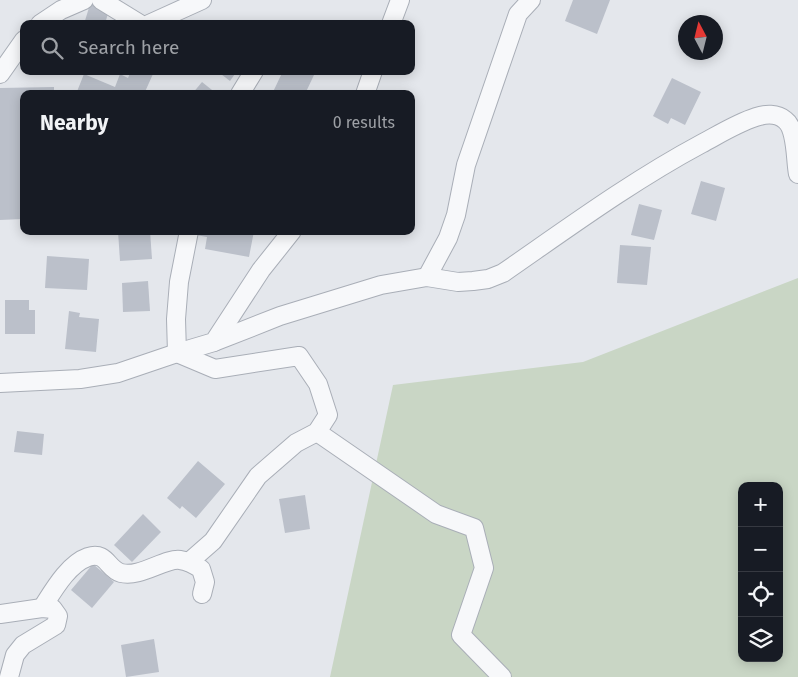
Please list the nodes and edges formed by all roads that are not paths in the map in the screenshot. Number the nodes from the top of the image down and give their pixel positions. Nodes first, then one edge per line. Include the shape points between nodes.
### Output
1 (84, 0) edge
2 (101, 0) edge
3 (202, 0) edge
4 (400, 0) edge
5 (531, 0) edge
6 (46, 20) edge
7 (134, 20) edge
8 (158, 20) edge
9 (392, 20) edge
10 (20, 46) edge
11 (0, 74) edge
12 (252, 75) edge
13 (372, 75) edge
14 (242, 90) edge
15 (366, 90) edge
16 (798, 174) edge
17 (188, 235) edge
18 (289, 235) edge
19 (428, 277) junction
20 (214, 342) junction
21 (177, 353) junction
22 (0, 383) edge
23 (317, 432) junction
24 (190, 562) junction
25 (202, 594) dead end
26 (42, 608) junction
27 (0, 614) edge
28 (9, 677) edge
29 (502, 677) edge

1 - 6 street
2 - 7 street
3 - 8 street
4 - 9 street
5 - 19 street via 518,14 466,165 451,230
10 - 11 street
12 - 14 street
13 - 15 street
16 - 19 street via 790,125 778,116 755,117 685,153 622,191 503,273 488,279 458,282
17 - 21 street via 179,282
18 - 20 street via 260,270
19 - 20 street via 381,285 280,316
20 - 21 street
21 - 22 street via 118,373 90,378
21 - 23 street via 215,369 298,356 318,384 328,415
23 - 24 street via 296,443 258,476 213,541
23 - 29 street via 436,514 474,528 484,568 461,635
24 - 25 street via 201,569 205,582
24 - 26 street via 178,559 128,574 118,572 104,558 96,555 86,558 59,581
26 - 27 street
26 - 28 street via 53,609 58,616 56,626 24,645 15,655

